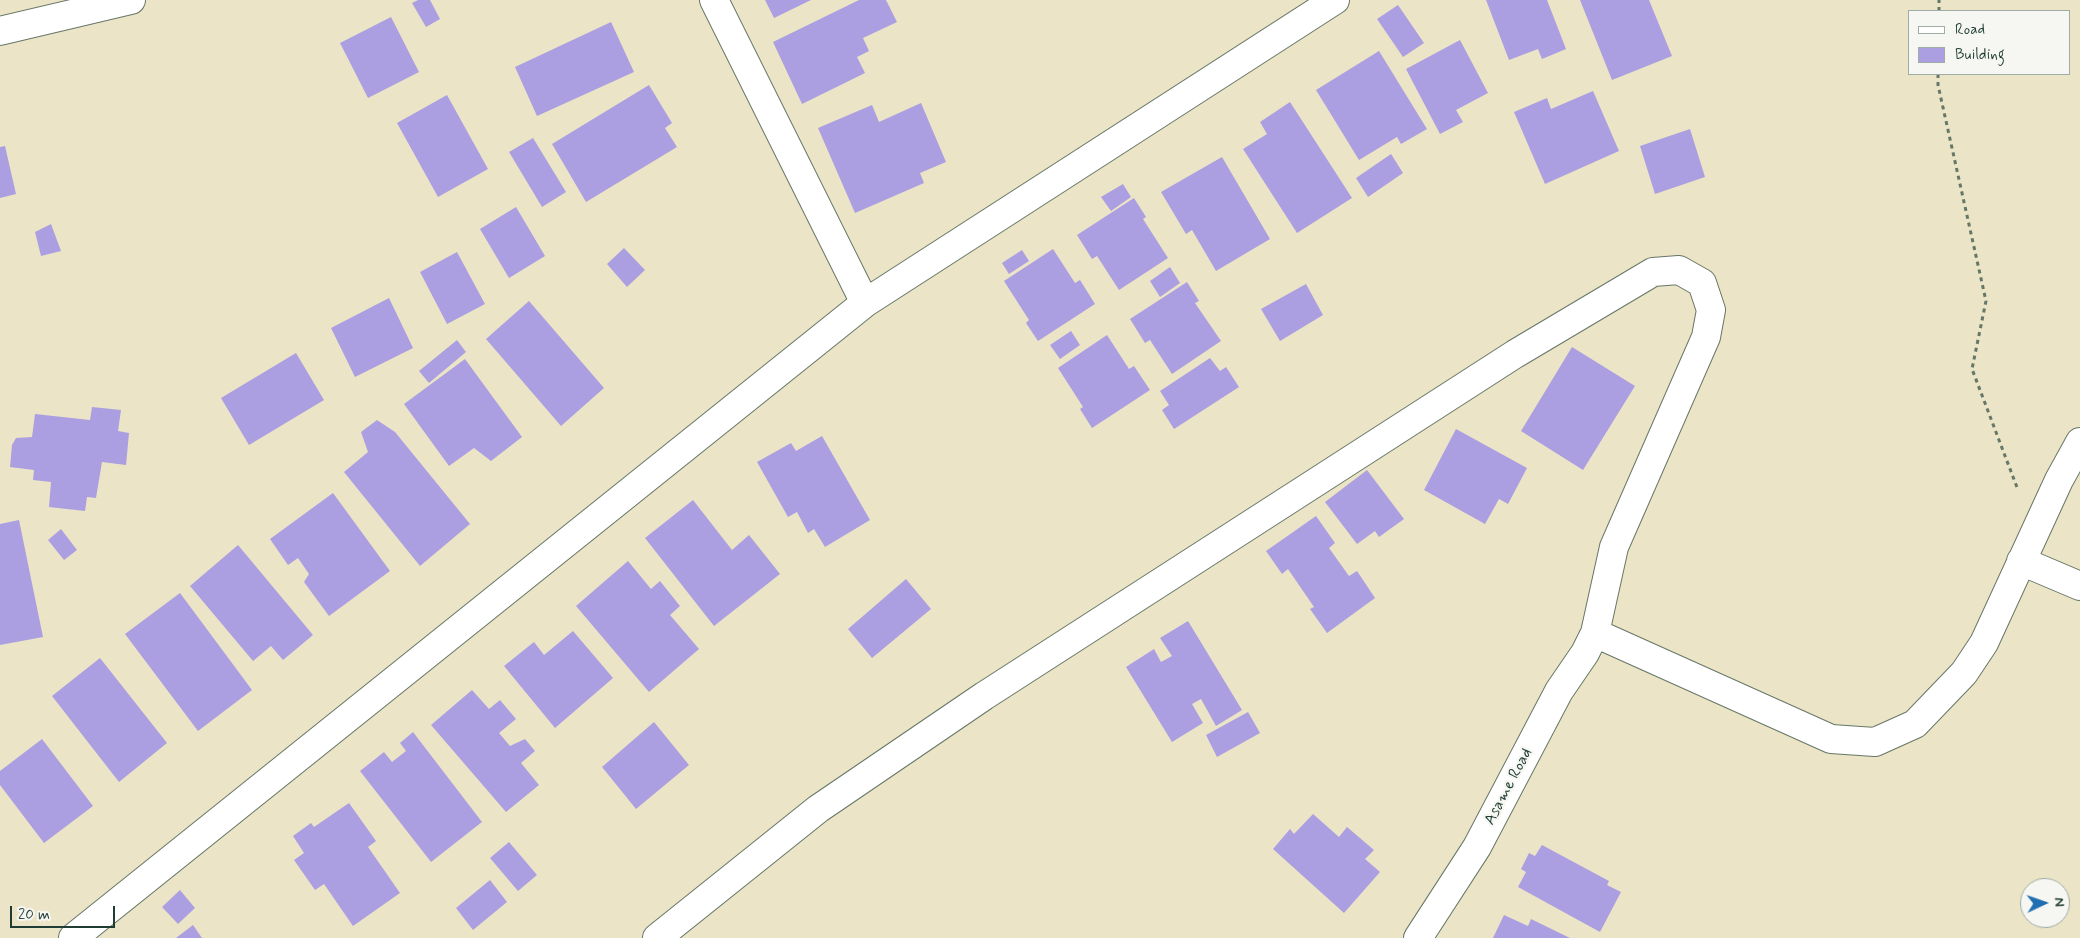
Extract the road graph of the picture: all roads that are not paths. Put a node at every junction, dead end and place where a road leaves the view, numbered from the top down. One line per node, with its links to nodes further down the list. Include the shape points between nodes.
1 (131, 0): 4 (street)
2 (714, 0): 5 (street)
3 (1335, 0): 5 (street)
4 (0, 31)
5 (865, 304): 10 (street)
6 (2080, 442): 7 (street)
7 (2021, 561): 8 (street); 9 (street, via 1984,643 1964,672 1916,724 1875,742 1830,739)
8 (2080, 586)
9 (1595, 633): 11 (street, Asame Road, via 1614,547 1706,338 1711,310 1702,283 1678,270 1653,272 1515,354 984,696 818,809); 12 (street, Asame Road, via 1559,691 1477,847)
10 (73, 938)
11 (657, 938)
12 (1418, 938)

